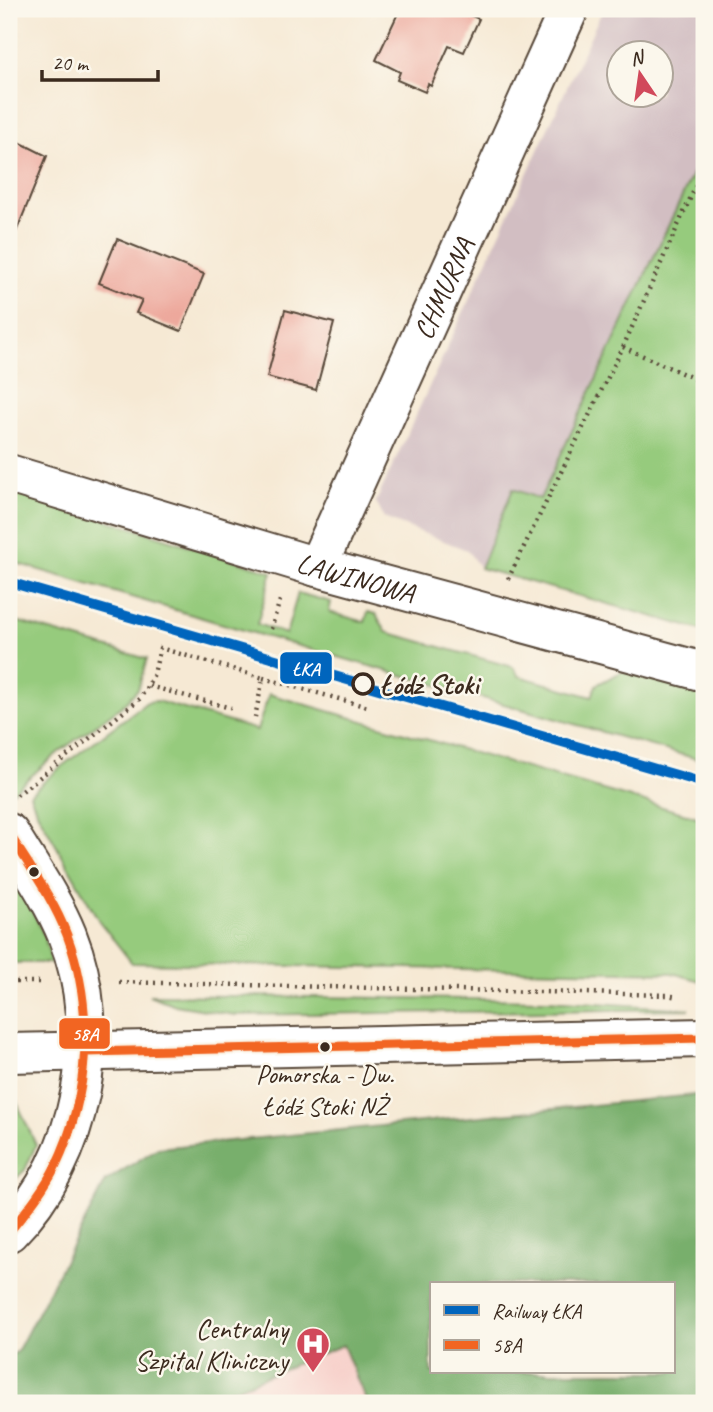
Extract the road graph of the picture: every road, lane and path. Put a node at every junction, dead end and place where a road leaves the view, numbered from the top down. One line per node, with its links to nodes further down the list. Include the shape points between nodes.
1 (569, 9): 6 (street, CHMURNA)
2 (704, 168): 3 (path)
3 (623, 347): 4 (path); 7 (path)
4 (704, 383)
5 (9, 474): 6 (street, LAWINOWA)
6 (317, 567): 7 (street, LAWINOWA)
7 (492, 615): 8 (street, LAWINOWA)
8 (704, 672)
9 (263, 678): 10 (path, via 160,648); 11 (path); 13 (path)
10 (149, 686): 12 (path); 14 (path, via 125,712)
11 (368, 707)
12 (231, 708)
13 (255, 718)
14 (9, 802)
15 (9, 833): 19 (street, via 67,934 81,981)
16 (126, 982): 17 (path, via 668,995)
17 (680, 999)
18 (704, 1038): 19 (street)
19 (86, 1052): 20 (street); 21 (street, via 62,1154 42,1192)
20 (9, 1053)
21 (9, 1233)

